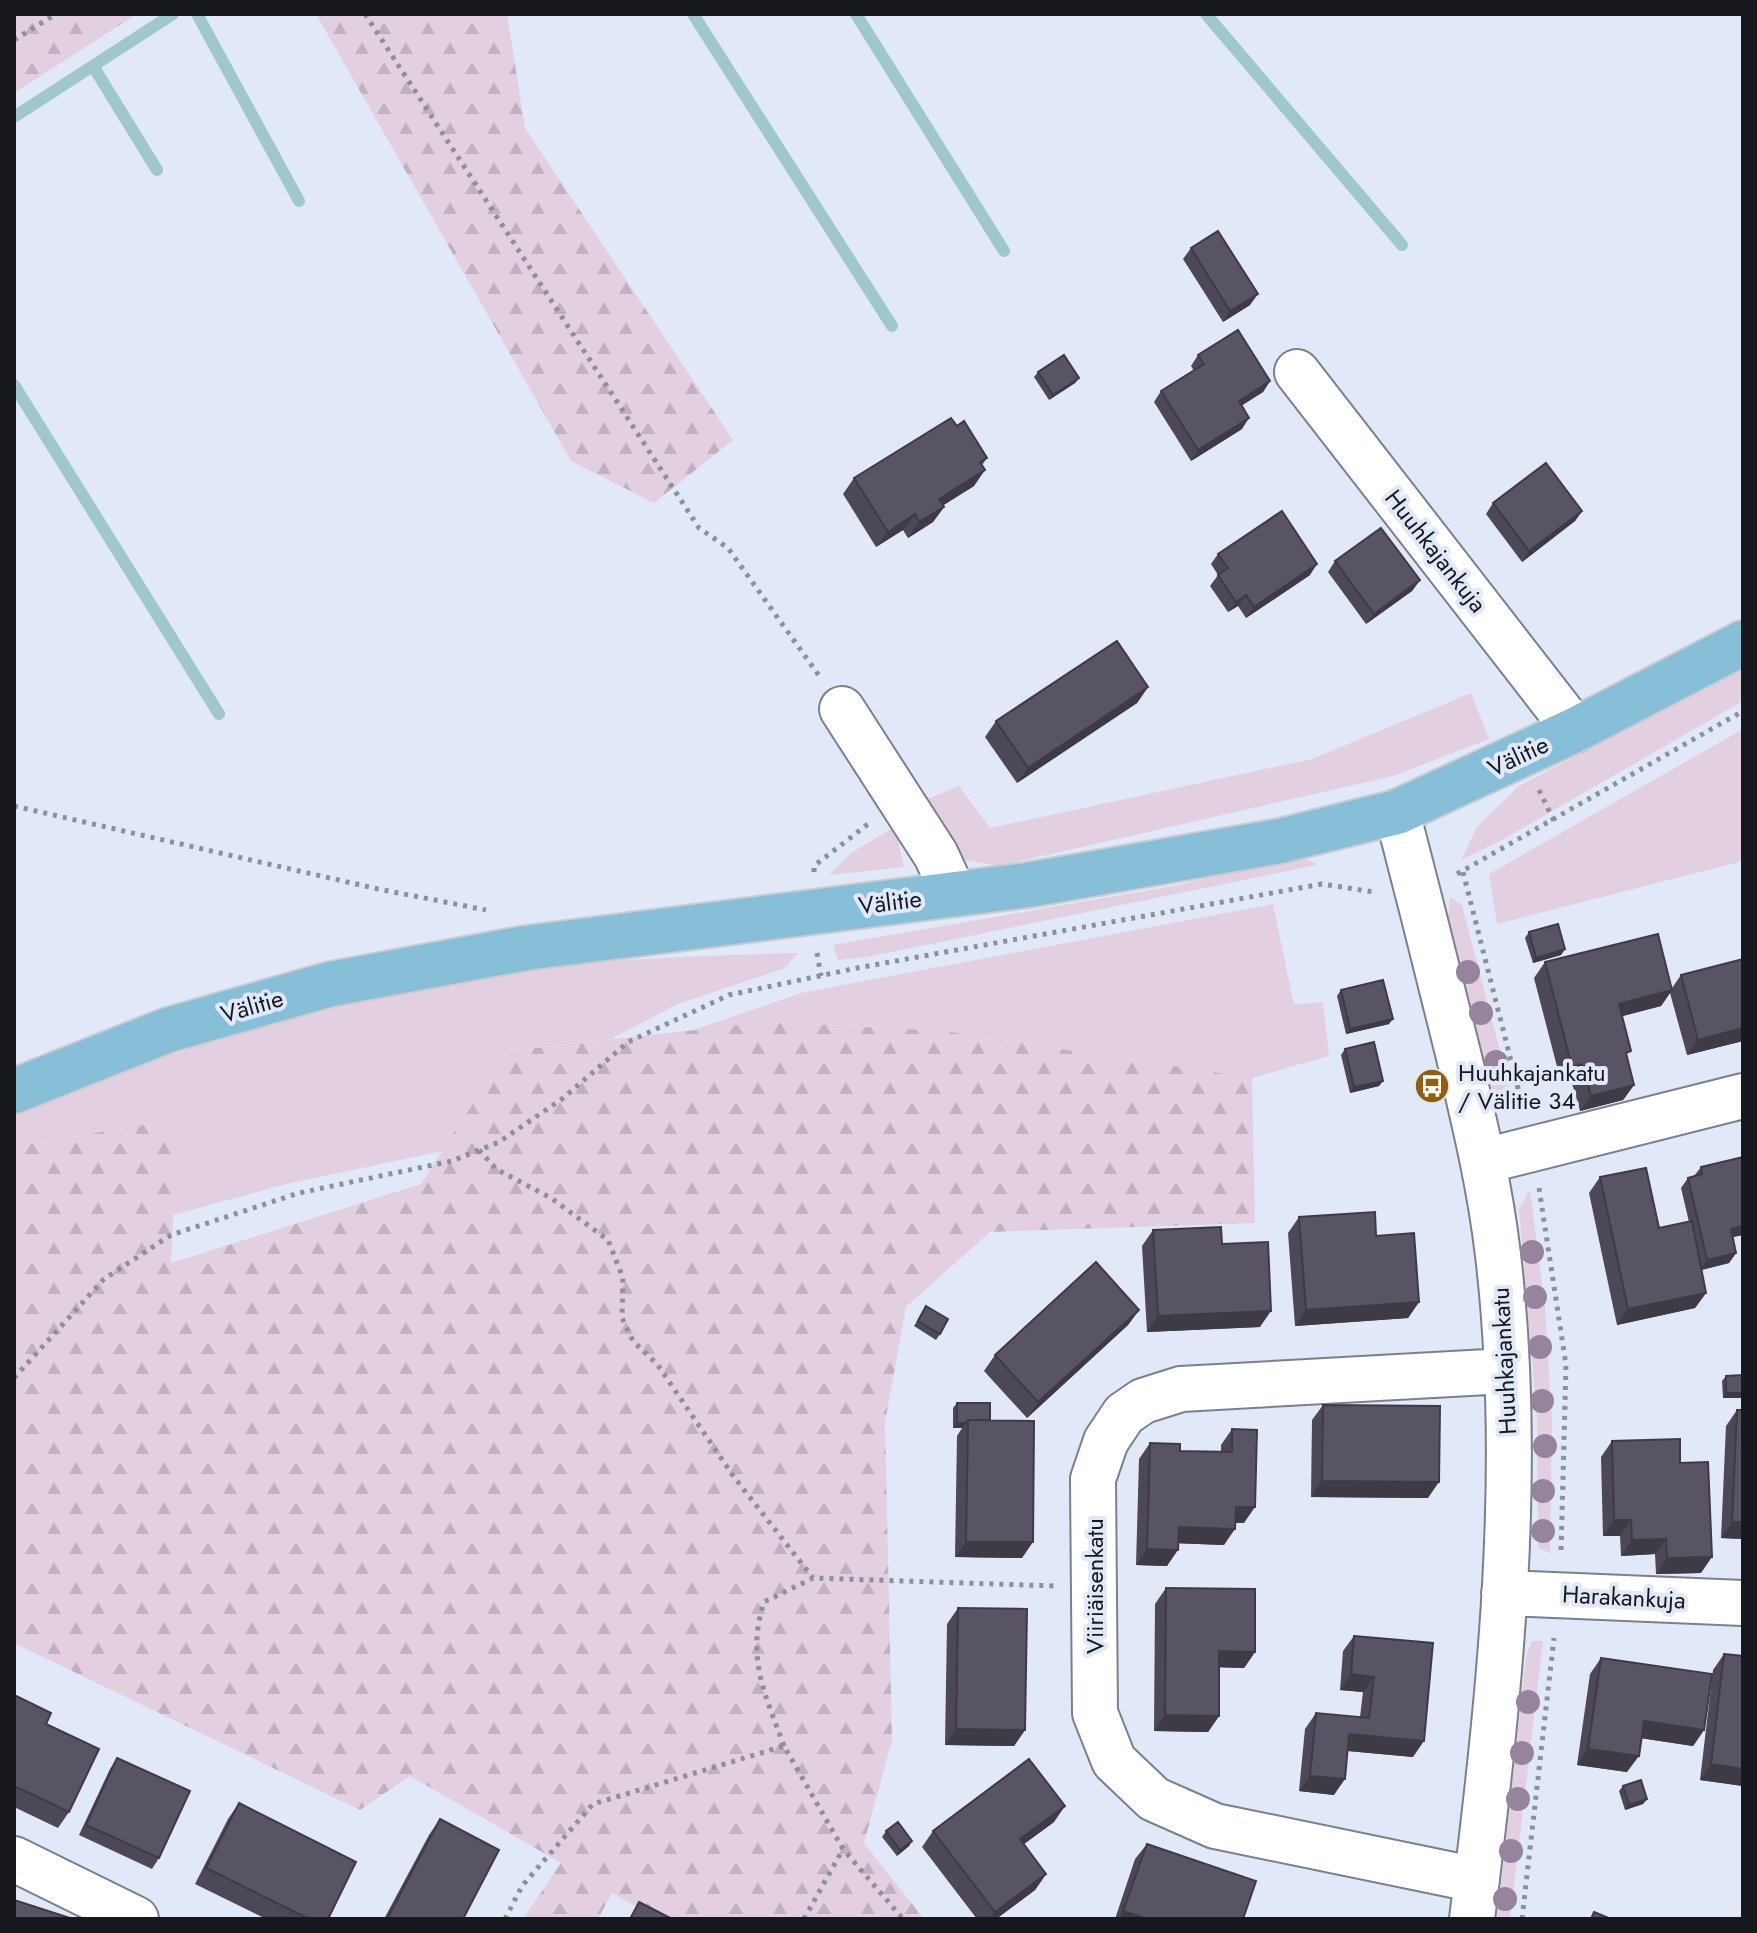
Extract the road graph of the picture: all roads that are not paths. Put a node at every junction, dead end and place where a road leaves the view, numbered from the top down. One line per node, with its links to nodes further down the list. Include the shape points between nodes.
1 (1297, 372): 4 (street, Huuhkajankuja)
2 (1743, 643): 4 (main road, Välitie)
3 (842, 709): 6 (street, via 936,855)
4 (1575, 730): 5 (main road, Välitie)
5 (1397, 812): 6 (main road, Välitie, via 1265,843); 9 (street, Huuhkajankatu)
6 (954, 894): 7 (main road, Välitie, via 526,948 331,984 168,1030)
7 (14, 1091)
8 (1743, 1096): 9 (street)
9 (1484, 1161): 10 (street, Huuhkajankatu, via 1499,1256)
10 (1506, 1371): 11 (street, Huuhkajankatu, via 1509,1490); 14 (street, Viiriäisenkatu, via 1181,1389 1143,1401 1124,1414 1106,1441 1093,1479 1095,1713 1114,1761 1154,1799 1215,1826)
11 (1504, 1593): 12 (street, Harakankuja); 14 (street, Huuhkajankatu)
12 (1743, 1603)
13 (14, 1859): 15 (street)
14 (1474, 1900)
15 (136, 1919)

